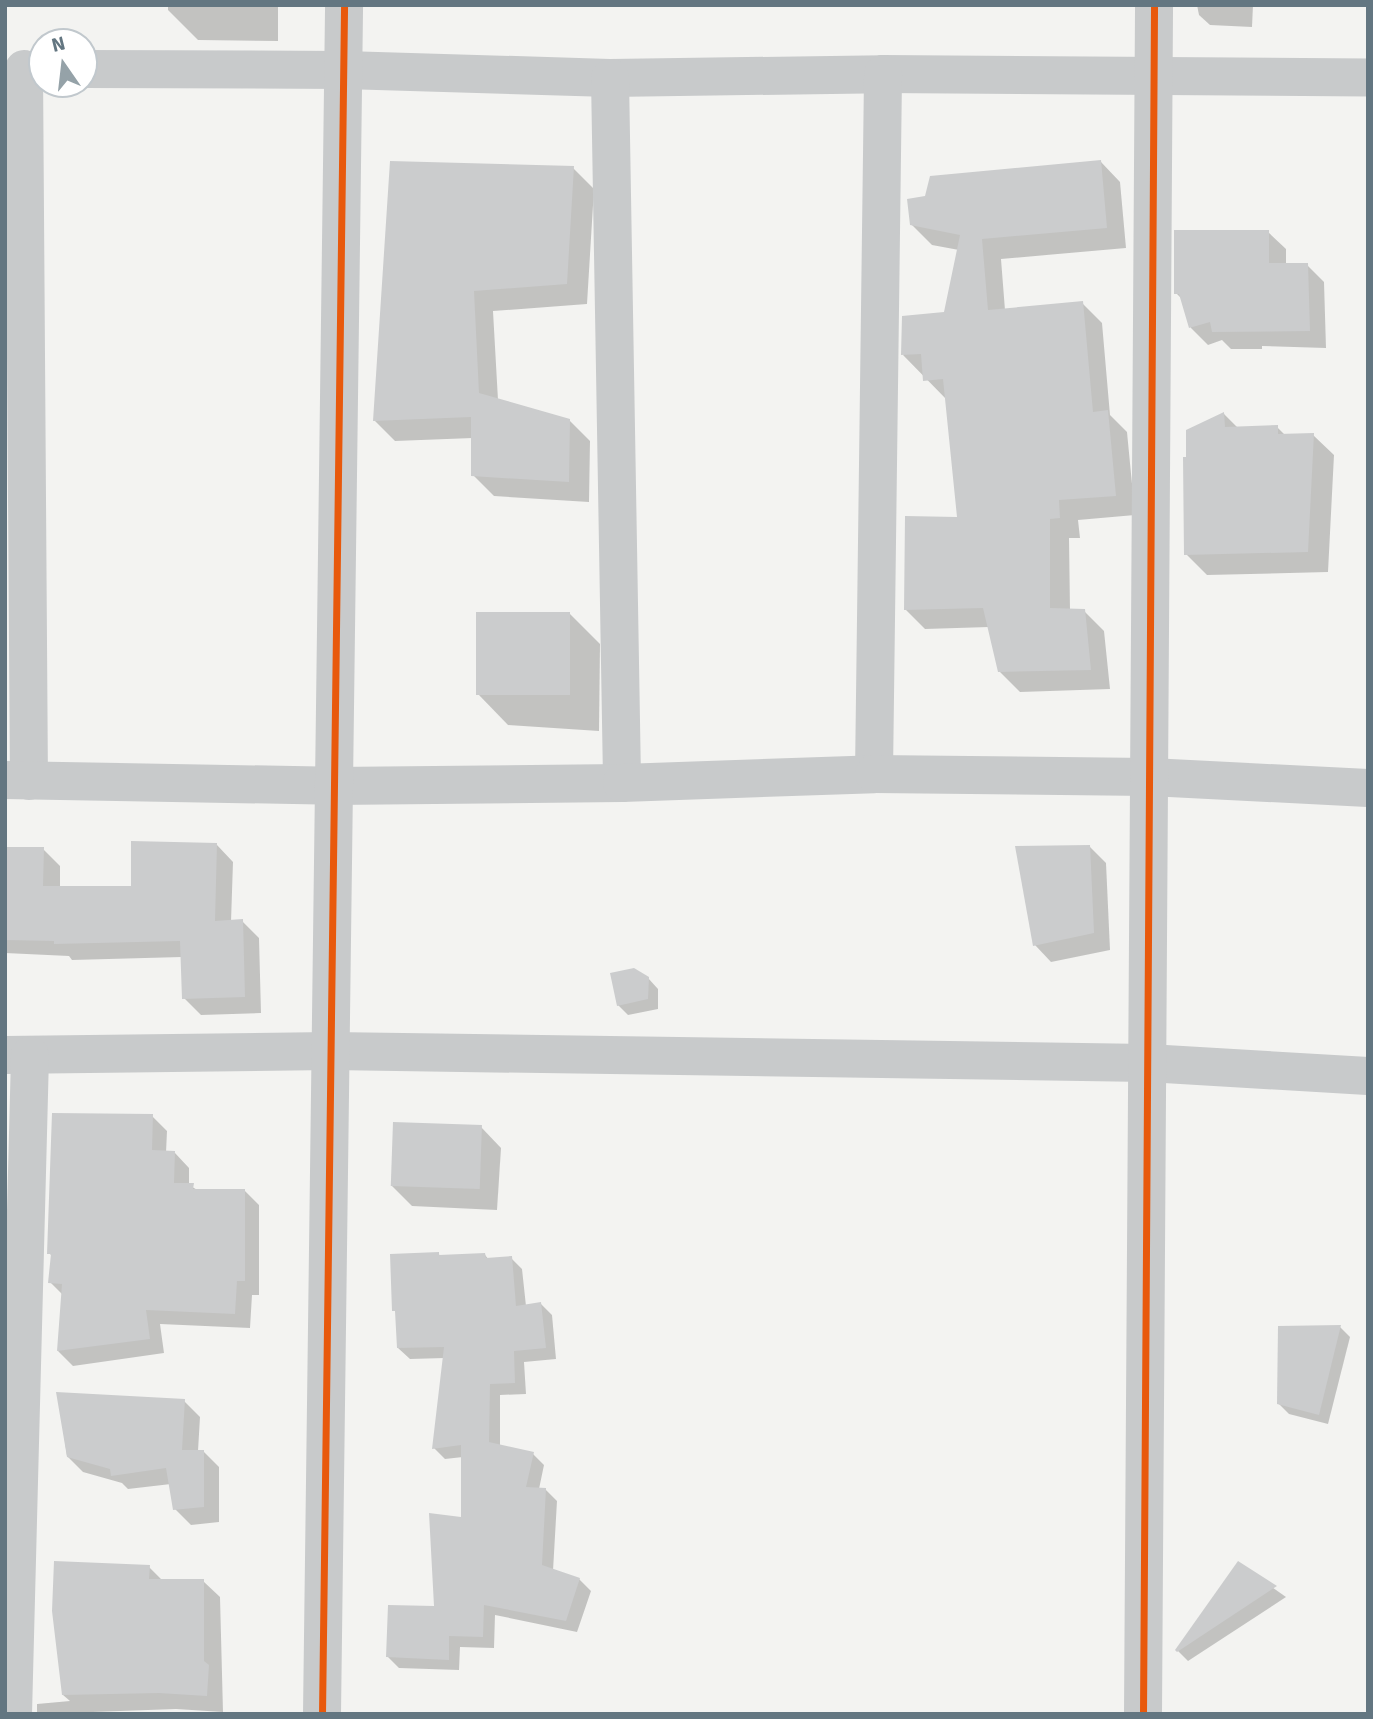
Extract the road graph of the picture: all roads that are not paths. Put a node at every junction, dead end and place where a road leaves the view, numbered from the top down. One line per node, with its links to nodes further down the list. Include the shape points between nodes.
1 (344, 5): 5 (street)
2 (1154, 5): 7 (street)
3 (24, 69): 12 (street)
4 (98, 69): 5 (street)
5 (344, 70): 9 (street); 14 (street)
6 (883, 75): 7 (street); 9 (street); 10 (street)
7 (1156, 76): 8 (street); 11 (street)
8 (1368, 77)
9 (610, 78): 13 (street)
10 (874, 774): 11 (street); 13 (street)
11 (1150, 777): 15 (street); 18 (street)
12 (17, 781): 14 (street)
13 (622, 783): 14 (street)
14 (333, 786): 16 (street)
15 (1368, 788)
16 (331, 1051): 17 (street); 18 (street); 21 (street)
17 (18, 1055): 20 (street)
18 (1148, 1063): 19 (street); 22 (street)
19 (1368, 1076)
20 (13, 1714)
21 (322, 1714)
22 (1143, 1714)

